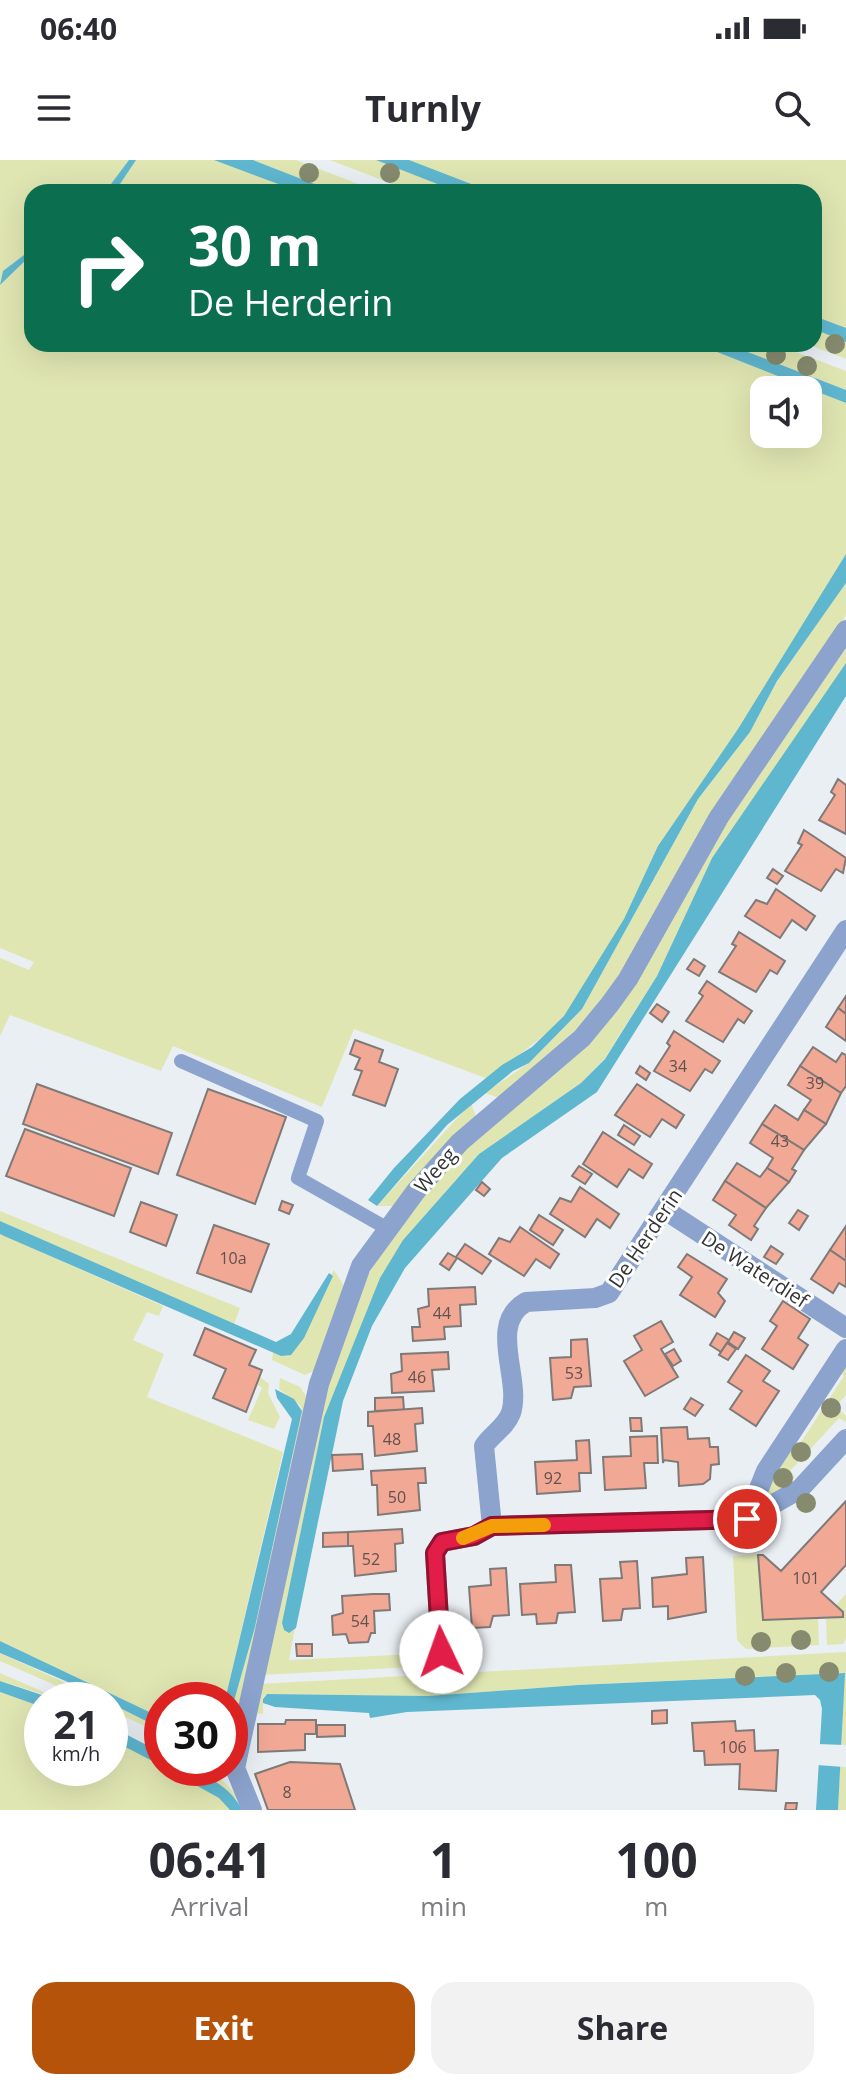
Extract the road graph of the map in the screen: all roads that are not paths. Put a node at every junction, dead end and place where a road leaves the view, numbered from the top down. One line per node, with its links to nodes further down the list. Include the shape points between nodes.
1 (846, 630): 5 (street, Weeg, via 719,817 610,1004 582,1038 460,1142)
2 (846, 930): 4 (street, De Herderin)
3 (181, 1061): 5 (lane, via 317,1121 298,1178)
4 (665, 1210): 6 (street, De Waterdief); 10 (street, De Herderin, via 609,1293 526,1302 516,1308 507,1325 512,1410 504,1427 484,1446)
5 (390, 1230): 12 (street, Weeg, via 361,1266 319,1384 235,1768)
6 (846, 1328)
7 (846, 1349): 9 (street, via 766,1471)
8 (846, 1439): 9 (street, via 800,1489)
9 (747, 1519): 10 (street)
10 (492, 1526): 11 (street, via 474,1536 442,1542 435,1553)
11 (441, 1652)
12 (252, 1810)

